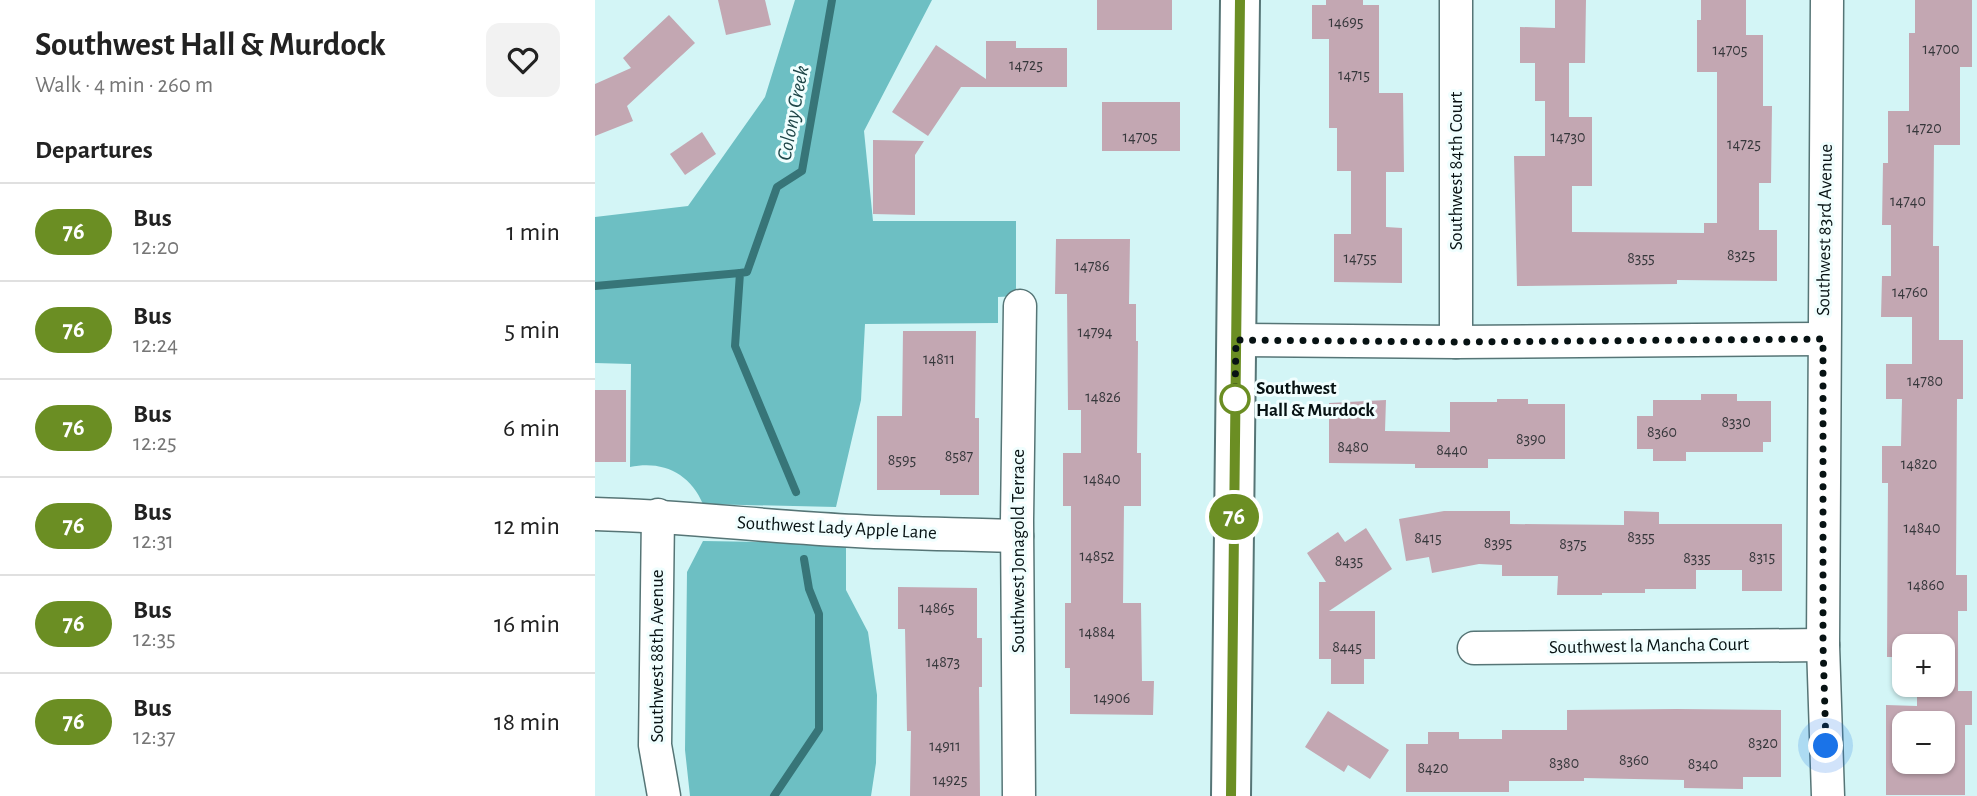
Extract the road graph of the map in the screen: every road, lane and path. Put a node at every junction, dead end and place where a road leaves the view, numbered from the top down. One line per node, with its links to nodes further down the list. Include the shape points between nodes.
1 (1240, 0): 6 (main road)
2 (1456, 0): 7 (street, Southwest 84th Court)
3 (1827, 0): 5 (street, Southwest 83rd Avenue)
4 (1020, 306): 10 (street, Southwest Jonagold Terrace)
5 (1823, 339): 7 (street); 11 (street, Southwest 83rd Avenue)
6 (1236, 340): 7 (street); 15 (main road)
7 (1456, 342)
8 (595, 514): 9 (street, Southwest Lady Apple Lane)
9 (658, 515): 10 (street, Southwest Lady Apple Lane, via 858,532); 13 (street, Southwest 88th Avenue, via 655,745)
10 (1017, 536): 14 (street, Southwest Jonagold Terrace)
11 (1823, 645): 12 (street, Southwest la Mancha Court); 16 (street, Southwest 83rd Avenue)
12 (1474, 648)
13 (664, 796)
14 (1019, 796)
15 (1231, 796)
16 (1828, 796)

